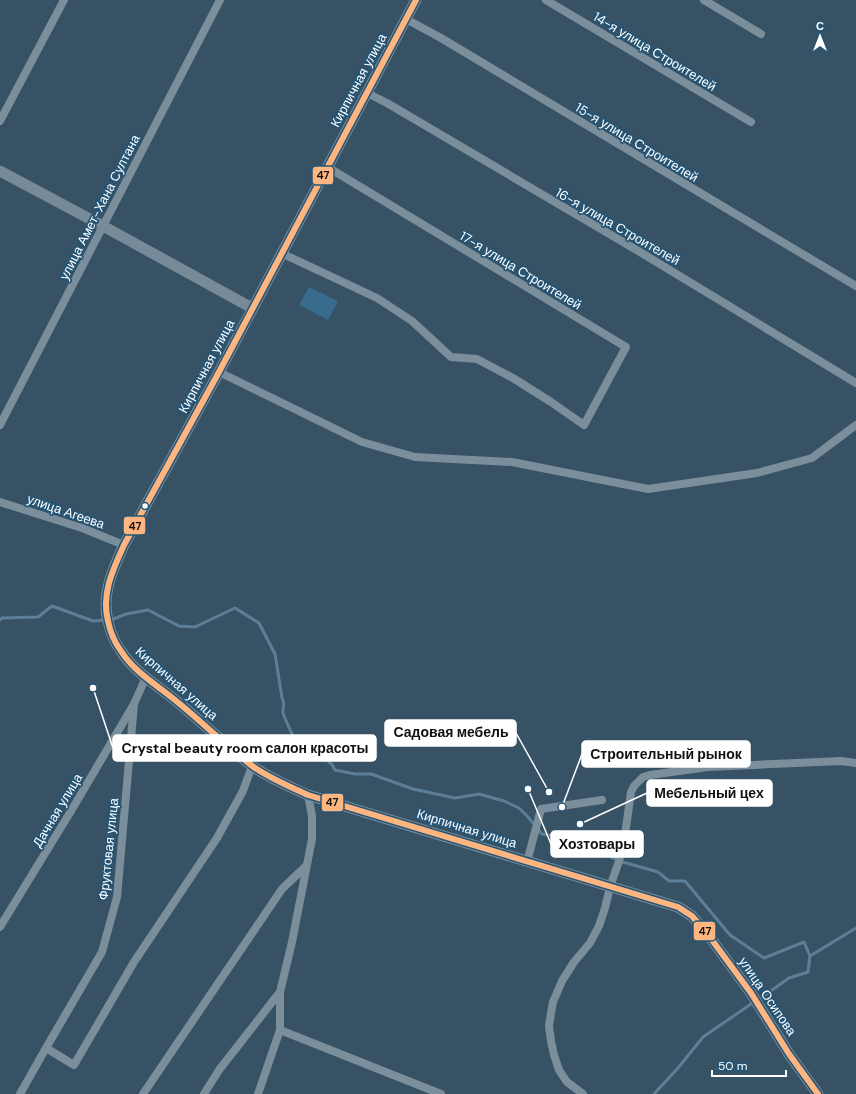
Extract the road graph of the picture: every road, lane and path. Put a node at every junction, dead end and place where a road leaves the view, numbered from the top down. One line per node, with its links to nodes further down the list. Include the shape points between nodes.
1 (64, 0): 9 (street)
2 (220, 0): 13 (street, улица Амет-Хана Султана)
3 (416, 0): 6 (main road, Кирпичная улица)
4 (546, 0): 10 (street, 14-я улица Строителей)
5 (704, 0): 7 (street)
6 (406, 19): 8 (main road, Кирпичная улица); 15 (street, 15-я улица Строителей)
7 (761, 34)
8 (367, 93): 11 (main road, Кирпичная улица); 18 (street, 16-я улица Строителей)
9 (0, 121)
10 (751, 122)
11 (328, 168): 14 (main road, Кирпичная улица); 14 (street, 17-я улица Строителей, via 626,347 584,425 514,378 477,360 451,357 412,321 377,298)
12 (0, 171): 13 (main road)
13 (103, 226): 16 (main road); 19 (street, улица Амет-Хана Султана)
14 (281, 253): 16 (main road, Кирпичная улица)
15 (856, 286)
16 (252, 308): 17 (main road, Кирпичная улица)
17 (219, 372): 20 (street, via 362,442 415,457 512,462 648,489 757,472 812,458); 22 (main road, Кирпичная улица)
18 (856, 383)
19 (0, 425)
20 (856, 425)
21 (0, 502): 22 (street, улица Агеева, via 82,528)
22 (124, 545): 23 (main road, Кирпичная улица, via 112,571 107,591 108,620 121,652)
23 (146, 677): 24 (street); 26 (main road, Кирпичная улица)
24 (134, 704): 32 (street, Дачная улица, via 71,811); 37 (street, Фруктовая улица, via 117,897 102,952)
25 (856, 763): 31 (street, via 841,761 708,767 643,777 631,792 625,835)
26 (252, 766): 27 (main road, Кирпичная улица); 37 (street, via 243,791 217,838 134,962 74,1065)
27 (308, 795): 29 (main road, Кирпичная улица); 30 (street, via 312,816 312,839)
28 (602, 800): 29 (street, via 541,809)
29 (527, 862): 31 (main road, Кирпичная улица)
30 (305, 867): 35 (street); 39 (street, via 282,889)
31 (610, 887): 33 (main road, Кирпичная улица, via 678,907); 43 (street, via 599,926 590,943 562,981 553,1002 549,1026 559,1070 567,1082)
32 (4, 911): 34 (street, Дачная улица)
33 (692, 916): 44 (main road, улица Осипова, via 710,936 751,993)
34 (0, 927)
35 (280, 992): 36 (street); 40 (street, via 219,1070)
36 (280, 1030): 41 (street); 42 (street)
37 (46, 1048): 38 (street, Фруктовая улица)
38 (20, 1094)
39 (143, 1094)
40 (204, 1094)
41 (258, 1094)
42 (441, 1094)
43 (583, 1094)
44 (818, 1094)

